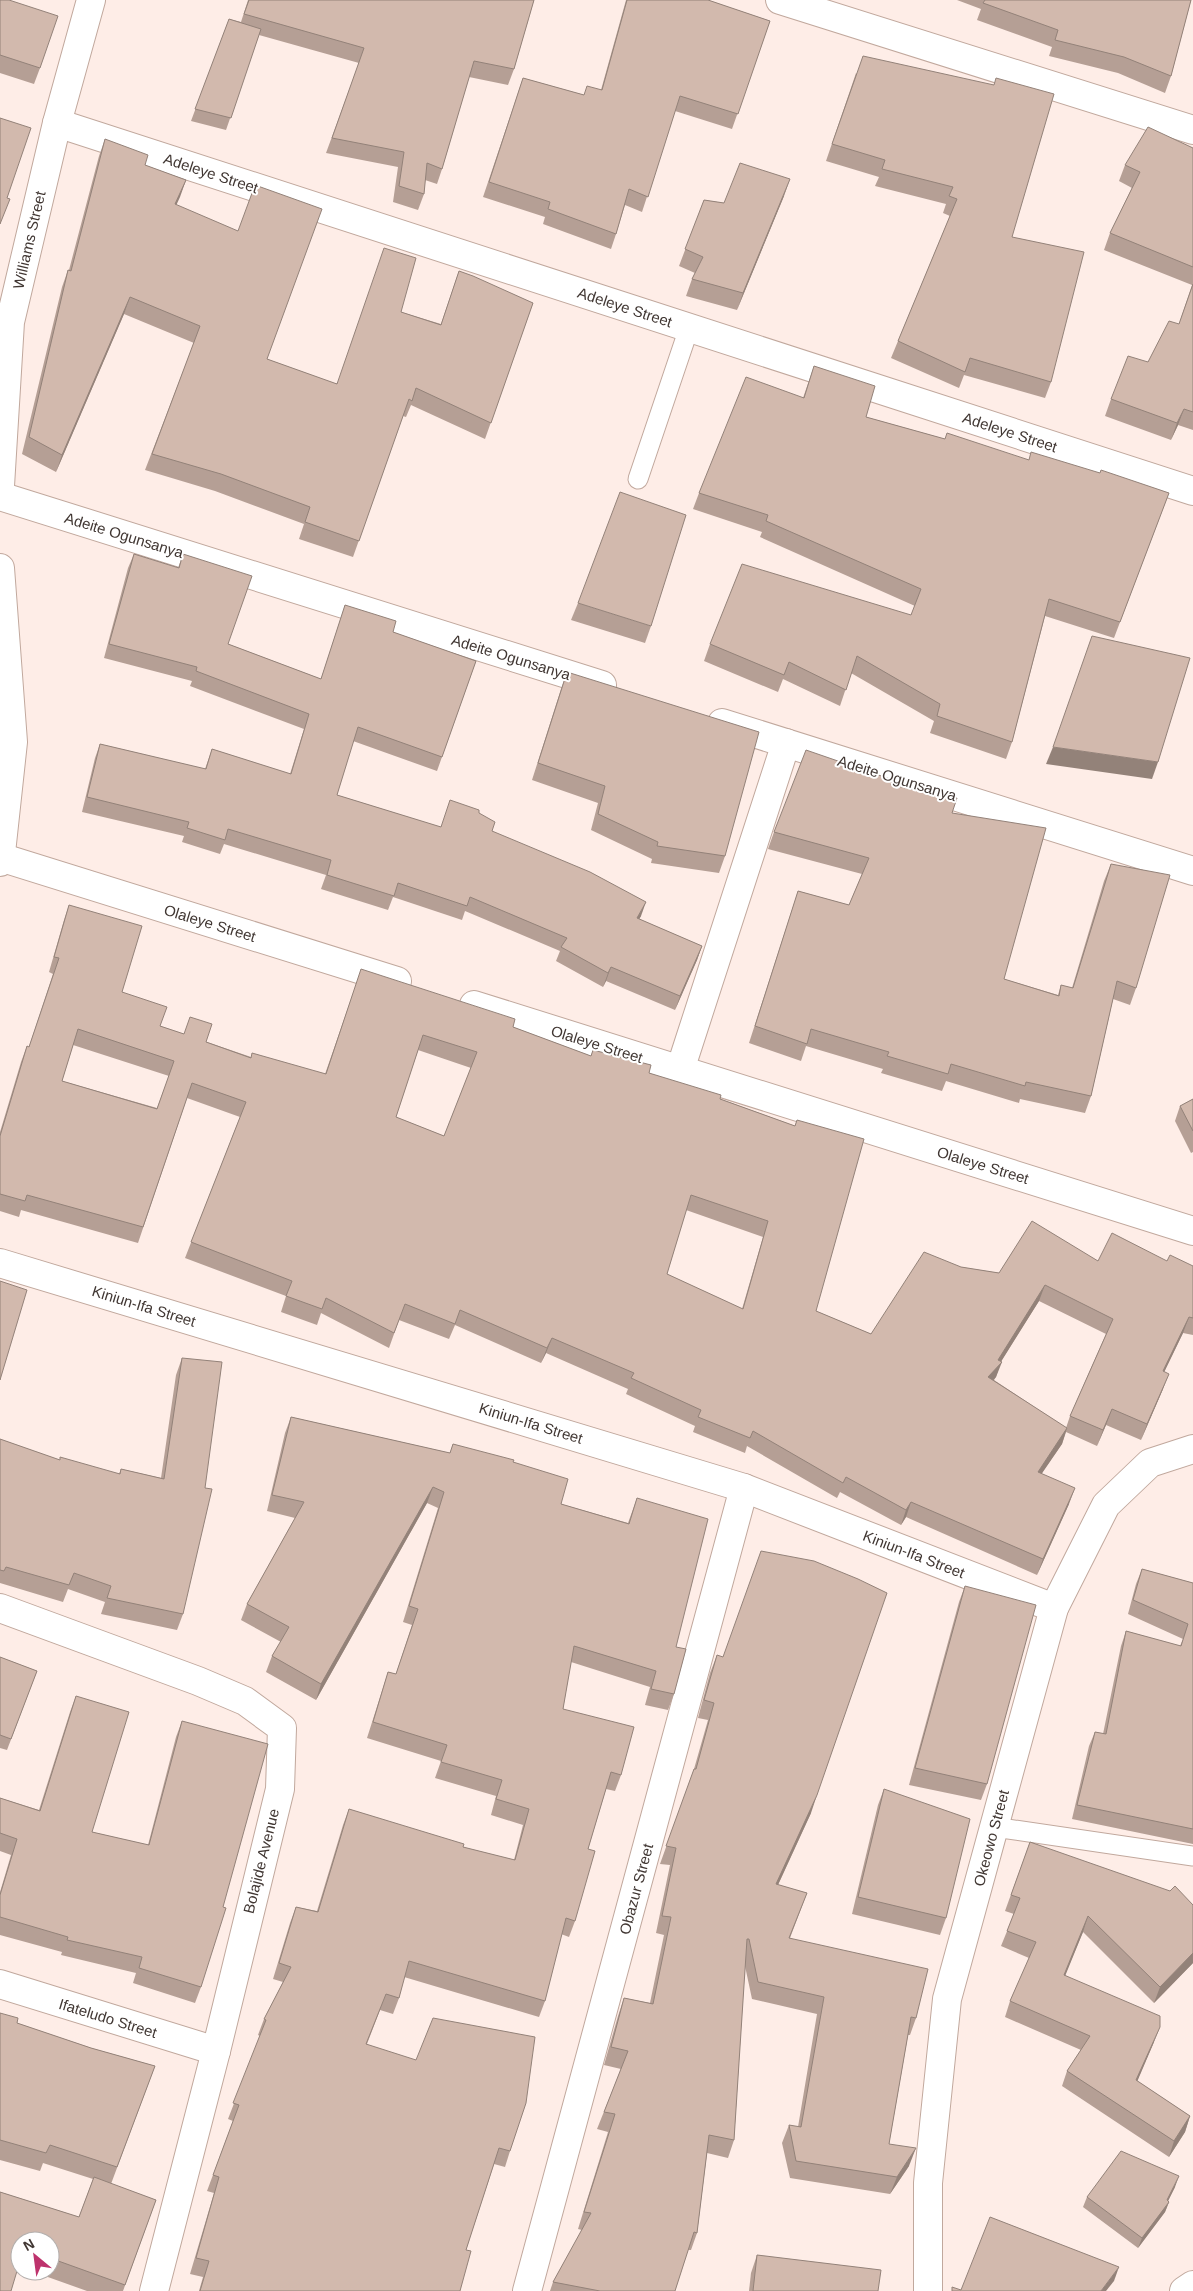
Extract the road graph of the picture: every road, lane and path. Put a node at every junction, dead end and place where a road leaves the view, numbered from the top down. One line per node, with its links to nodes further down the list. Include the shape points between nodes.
1 (91, 0): 3 (street, Williams Street)
2 (780, 0): 4 (street)
3 (57, 124): 5 (street, Adeleye Street); 7 (street, Williams Street, via 10,322)
4 (1193, 130)
5 (689, 328): 6 (lane); 8 (street, Adeleye Street)
6 (638, 479)
7 (0, 486)
8 (1193, 491)
9 (0, 496): 11 (street, Adeite Ogunsanya)
10 (0, 568): 14 (street, via 14,742)
11 (625, 693)
12 (701, 716): 13 (street, Adeite Ogunsanya)
13 (786, 743): 15 (street, Adeite Ogunsanya); 18 (street)
14 (0, 858): 16 (street, Olaleye Street)
15 (1193, 871)
16 (416, 987)
17 (454, 999): 18 (street, Olaleye Street)
18 (680, 1070): 19 (street, Olaleye Street)
19 (1193, 1231)
20 (0, 1263): 22 (street, Kiniun-Ifa Street)
21 (1193, 1449): 24 (street, Okeowo Street, via 1150,1463 1106,1505)
22 (744, 1488): 24 (street, Kiniun-Ifa Street); 31 (street, Obazur Street)
23 (0, 1608): 28 (street, Bolajide Avenue, via 245,1701 282,1728 280,1788)
24 (1054, 1608): 25 (street, Okeowo Street)
25 (994, 1827): 26 (lane); 32 (street, Okeowo Street, via 947,1999 928,2183)
26 (1193, 1856)
27 (0, 1984): 28 (street, Ifateludo Street)
28 (216, 2052): 30 (street, Bolajide Avenue)
29 (1193, 2285): 33 (street)
30 (154, 2291)
31 (527, 2291)
32 (928, 2291)
33 (1184, 2291)

